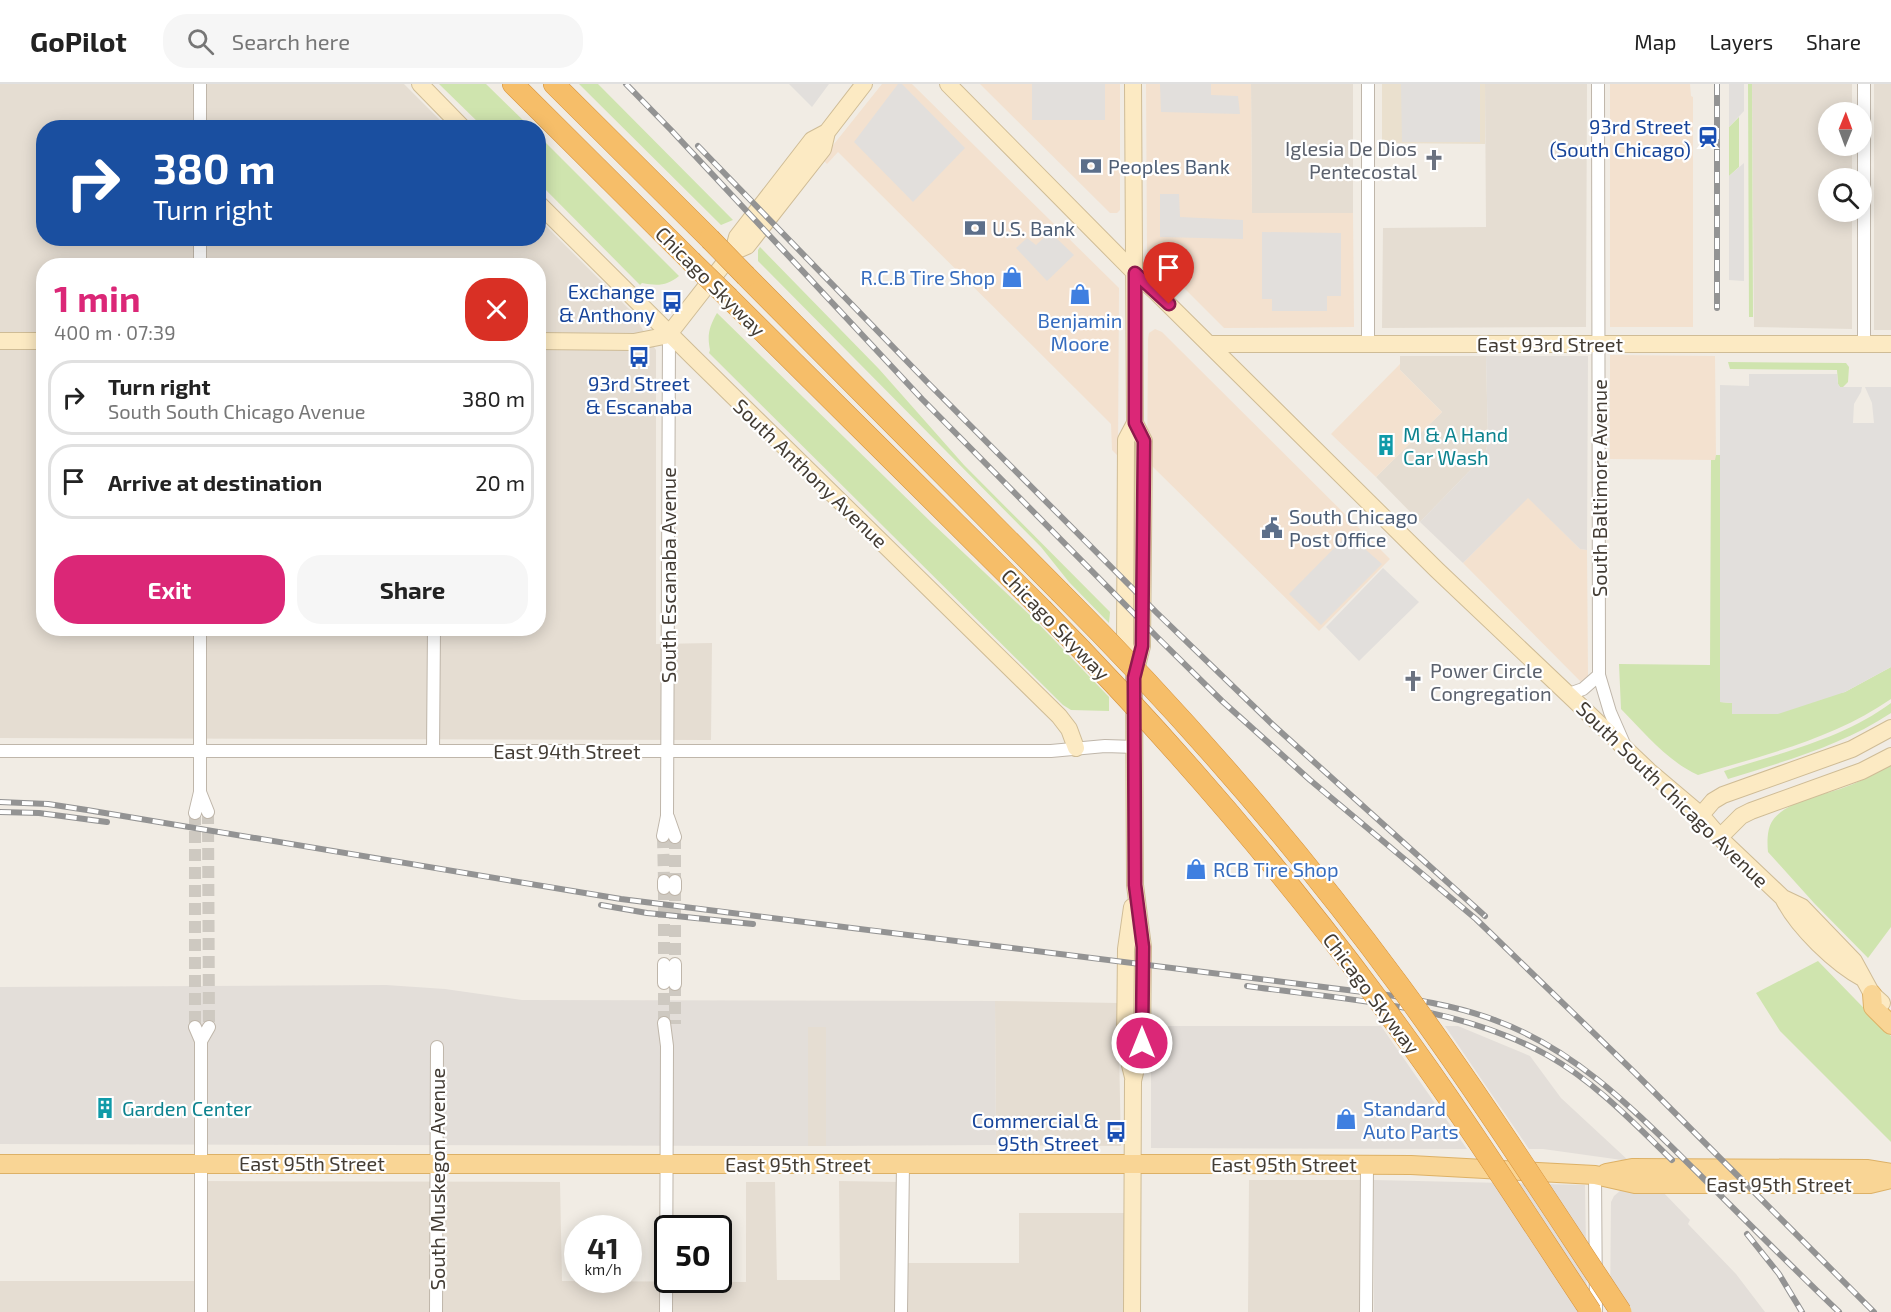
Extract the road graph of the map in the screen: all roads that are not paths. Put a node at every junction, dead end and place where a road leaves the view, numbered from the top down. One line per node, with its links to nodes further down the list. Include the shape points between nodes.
1 (200, 84): 11 (street)
2 (420, 84): 12 (main road)
3 (513, 84): 69 (highway, Chicago Skyway, bridge, via 1087,654 1204,783 1340,949 1422,1060)
4 (554, 84): 71 (highway, Chicago Skyway, bridge, via 1105,637 1278,830 1436,1037)
5 (864, 84): 15 (main road, via 827,132 812,140)
6 (948, 84): 14 (main road, South South Chicago Avenue)
7 (1133, 84): 14 (main road)
8 (1368, 84): 20 (street)
9 (1598, 84): 21 (street, South Baltimore Avenue)
10 (1864, 84): 22 (street)
11 (200, 120)
12 (455, 120)
13 (546, 211): 15 (main road, South Anthony Avenue)
14 (1135, 273): 19 (main road, South South Chicago Avenue); 29 (main road, via 1135,423 1144,441 1142,646 1134,678)
15 (669, 334): 18 (main road, via 645,341); 30 (main road, South Anthony Avenue, via 1059,716); 35 (street, South Escanaba Avenue)
16 (0, 341): 17 (main road)
17 (36, 341)
18 (546, 341)
19 (1209, 344): 20 (main road, East 93rd Street); 27 (main road, South South Chicago Avenue, via 1437,570)
20 (1368, 344): 21 (main road, East 93rd Street)
21 (1599, 344): 22 (main road, East 93rd Street); 26 (street, South Baltimore Avenue)
22 (1864, 344): 23 (main road, East 93rd Street)
23 (1891, 344)
24 (200, 636): 33 (street)
25 (434, 636): 34 (street)
26 (1599, 675): 27 (street, via 1583,689); 31 (street, South Baltimore Avenue)
27 (1569, 694): 31 (main road, South South Chicago Avenue)
28 (1891, 728): 40 (main road, via 1852,749 1724,795)
29 (1135, 747): 30 (street, East 94th Street); 55 (main road, via 1135,885 1126,949 1125,996 1125,1045 1133,1081)
30 (1076, 748): 35 (street, East 94th Street)
31 (1627, 750): 40 (main road, South South Chicago Avenue)
32 (0, 751): 33 (street, East 94th Street)
33 (200, 751): 34 (street, East 94th Street); 37 (street)
34 (433, 751): 35 (street, East 94th Street)
35 (668, 751): 41 (street, South Escanaba Avenue)
36 (1891, 756): 42 (main road, via 1862,771 1750,811)
37 (200, 792): 38 (street); 39 (street)
38 (208, 812)
39 (195, 813)
40 (1701, 815): 42 (main road, South South Chicago Avenue)
41 (669, 837)
42 (1720, 837): 45 (main road, South South Chicago Avenue, via 1783,898 1790,914 1845,969)
43 (669, 964): 44 (street)
44 (669, 983)
45 (1868, 986): 46 (main road, South South Chicago Avenue); 48 (main road, via 1873,1007)
46 (1891, 1012)
47 (669, 1023): 57 (street)
48 (1891, 1026)
49 (209, 1027): 51 (street)
50 (195, 1028): 51 (street)
51 (201, 1041): 53 (street)
52 (437, 1047): 54 (street, South Muskegon Avenue)
53 (202, 1163): 54 (main road, East 95th Street); 56 (main road, East 95th Street); 63 (street)
54 (437, 1163): 57 (main road, East 95th Street); 64 (street, South Muskegon Avenue)
55 (1133, 1163): 58 (main road, East 95th Street); 59 (main road, East 95th Street); 67 (main road)
56 (0, 1164)
57 (667, 1164): 58 (main road, East 95th Street); 65 (street)
58 (903, 1164): 66 (street)
59 (1367, 1165): 61 (main road, East 95th Street); 68 (street)
60 (1891, 1173): 61 (main road, East 95th Street, via 1868,1168 1632,1168)
61 (1595, 1175): 62 (main road, East 95th Street, via 1635,1184 1870,1184); 70 (street)
62 (1891, 1179)
63 (201, 1312)
64 (436, 1312)
65 (666, 1312)
66 (901, 1312)
67 (1132, 1312)
68 (1366, 1312)
69 (1591, 1312)
70 (1596, 1312)
71 (1620, 1312)

